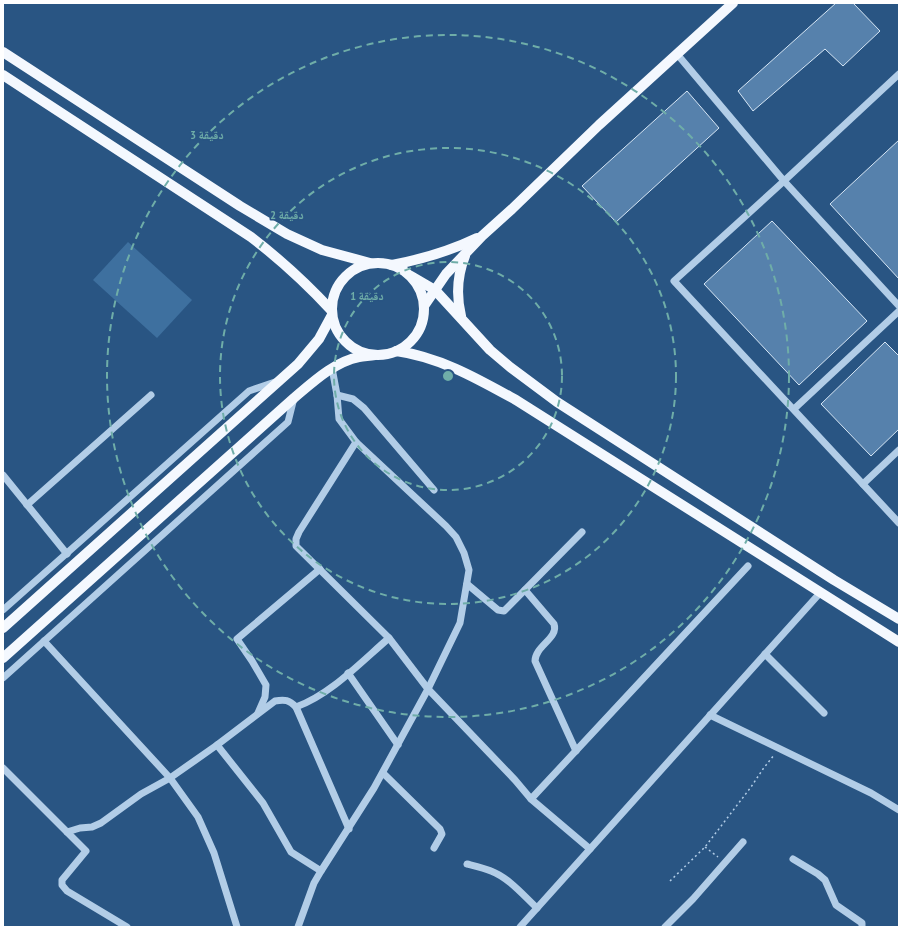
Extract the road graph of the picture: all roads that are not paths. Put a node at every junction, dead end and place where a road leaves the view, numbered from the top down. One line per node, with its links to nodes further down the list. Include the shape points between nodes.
1 (733, 3): 3 (main road)
2 (3, 52): 9 (main road, via 287,234 322,250)
3 (677, 54): 6 (street); 7 (main road)
4 (899, 74): 6 (street)
5 (3, 75): 16 (main road, via 251,237 303,281)
6 (784, 181): 14 (street); 25 (street, via 674,281)
7 (482, 236): 8 (main road); 10 (main road, via 441,254)
8 (466, 252): 12 (main road); 17 (main road, via 461,265 458,292)
9 (370, 263): 10 (main road); 16 (main road, via 350,272 342,280 332,300)
10 (392, 264): 11 (main road)
11 (411, 276): 12 (main road); 13 (main road, via 420,290)
12 (435, 290): 13 (main road); 17 (main road)
13 (424, 306): 18 (main road, via 422,323 414,338)
14 (899, 306)
15 (899, 311): 25 (street)
16 (332, 313): 19 (main road, via 338,332 345,341 353,348); 21 (main road, via 319,339 298,364)
17 (462, 318): 41 (main road, via 490,350 557,402)
18 (396, 351): 19 (main road, via 386,355); 39 (main road, via 445,364 516,400)
19 (374, 355): 20 (main road, via 358,357)
20 (332, 368): 23 (street); 24 (main road)
21 (279, 381): 34 (street, via 249,391); 42 (main road)
22 (151, 395): 31 (street)
23 (337, 395): 26 (street, via 339,418); 30 (street, via 353,400 364,408)
24 (294, 398): 44 (street, via 288,422); 47 (main road)
25 (794, 409): 29 (street)
26 (356, 442): 36 (street, via 296,539 296,546); 37 (street, via 456,537 469,570)
27 (899, 450): 29 (street)
28 (3, 475): 31 (street)
29 (863, 484): 32 (street)
30 (434, 490)
31 (28, 505): 34 (street)
32 (899, 523)
33 (582, 532): 38 (street)
34 (67, 554): 40 (street)
35 (748, 566): 57 (street)
36 (320, 569): 43 (street); 53 (street, via 237,639 266,686 265,697)
37 (467, 584): 38 (street, via 501,611 508,608); 50 (street, via 460,623)
38 (525, 590): 57 (street, via 555,627 553,634 537,652 535,662)
39 (820, 593): 45 (main road); 46 (street)
40 (3, 610)
41 (899, 619)
42 (3, 628)
43 (389, 638): 48 (street); 50 (street)
44 (44, 641): 49 (street); 60 (street)
45 (899, 642)
46 (765, 654): 52 (street); 54 (street)
47 (3, 658)
48 (348, 673): 51 (street, via 316,697); 56 (street)
49 (3, 678)
50 (428, 689): 56 (street); 61 (street)
51 (296, 707): 53 (street, via 283,699 275,701); 63 (street)
52 (824, 713)
53 (258, 714): 55 (street)
54 (710, 715): 62 (street, via 871,793); 67 (street)
55 (217, 745): 60 (street); 70 (street, via 263,803 290,852)
56 (398, 745): 59 (street)
57 (576, 751): 61 (street)
58 (3, 768): 64 (street)
59 (383, 773): 63 (street); 66 (street, via 440,829 441,838)
60 (170, 778): 64 (street, via 101,823); 73 (street, via 198,817 214,853)
61 (531, 799): 67 (street)
62 (899, 810)
63 (349, 829): 70 (street)
64 (67, 832): 72 (street, via 86,851 62,880 62,885 67,891)
65 (743, 842): 76 (street)
66 (434, 848)
67 (590, 849): 71 (street)
68 (793, 859): 77 (street, via 825,880 836,905 862,923)
69 (467, 864): 71 (street, via 492,871 506,879)
70 (320, 871): 74 (street)
71 (538, 908): 75 (street)
72 (127, 927)
73 (237, 927)
74 (298, 927)
75 (520, 927)
76 (665, 927)
77 (862, 927)

